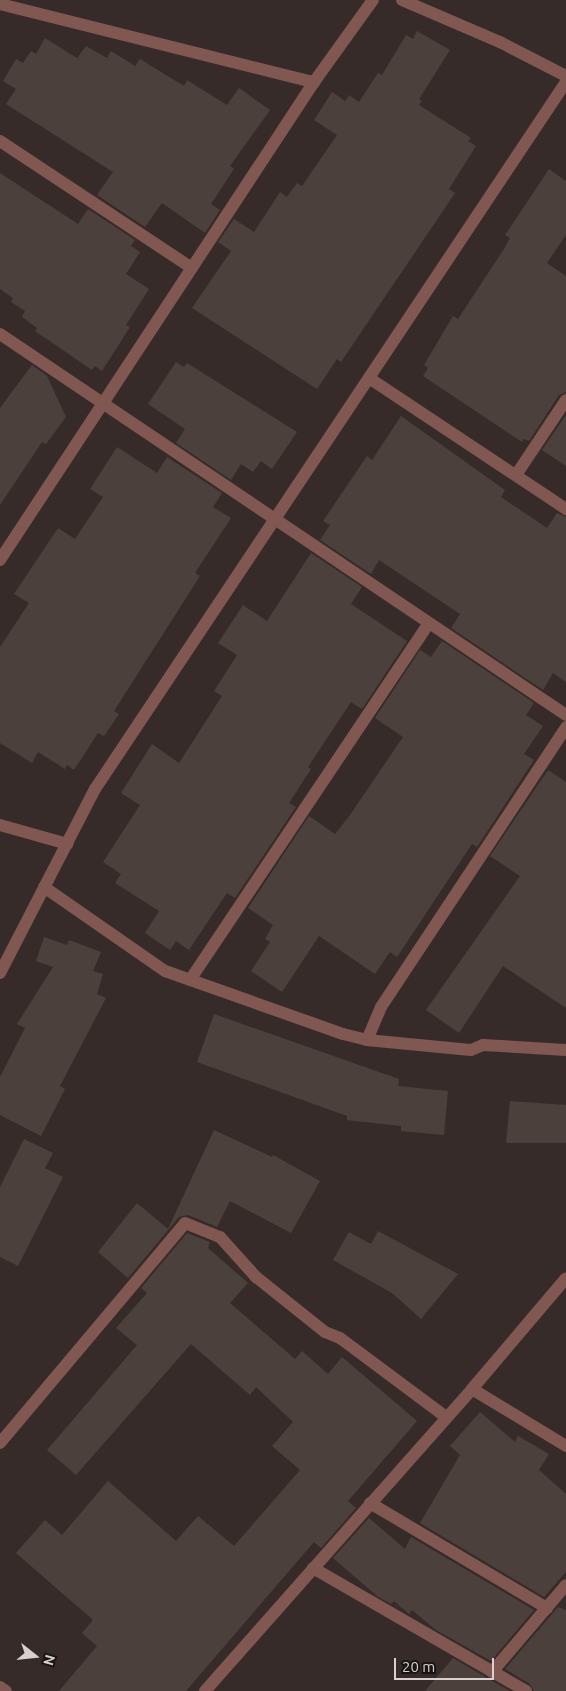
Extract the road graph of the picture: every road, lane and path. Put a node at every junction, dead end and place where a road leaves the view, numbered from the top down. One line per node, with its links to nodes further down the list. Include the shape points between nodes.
1 (373, 0): 5 (street)
2 (402, 0): 4 (street, via 500,42)
3 (0, 4): 5 (street)
4 (566, 76)
5 (314, 82): 8 (street)
6 (566, 82): 10 (street)
7 (0, 141): 8 (street)
8 (192, 268): 12 (street)
9 (0, 334): 12 (street)
10 (370, 378): 13 (street); 15 (street)
11 (566, 400): 13 (street)
12 (103, 401): 15 (street); 16 (street)
13 (516, 475): 14 (street)
14 (566, 509)
15 (273, 518): 17 (street); 21 (street, via 95,789)
16 (0, 560)
17 (428, 624): 18 (street); 24 (street)
18 (566, 715)
19 (566, 727): 25 (street, via 381,1007)
20 (0, 825): 21 (street)
21 (66, 844): 22 (street)
22 (44, 887): 23 (street); 24 (street, via 166,971)
23 (0, 973)
24 (190, 980): 25 (street)
25 (367, 1040): 26 (street, via 471,1050 483,1045)
26 (566, 1050)
27 (566, 1278): 28 (street)
28 (472, 1389): 29 (street); 31 (street)
29 (446, 1417): 30 (street, via 340,1338 325,1332 256,1277 220,1238 185,1223); 32 (street)
30 (0, 1444)
31 (566, 1446)
32 (370, 1503): 33 (street); 35 (street)
33 (313, 1568): 36 (street); 39 (street)
34 (566, 1585): 35 (street)
35 (547, 1608): 36 (street)
36 (492, 1672): 40 (street)
37 (0, 1687): 38 (street)
38 (6, 1691)
39 (205, 1691)
40 (526, 1691)

